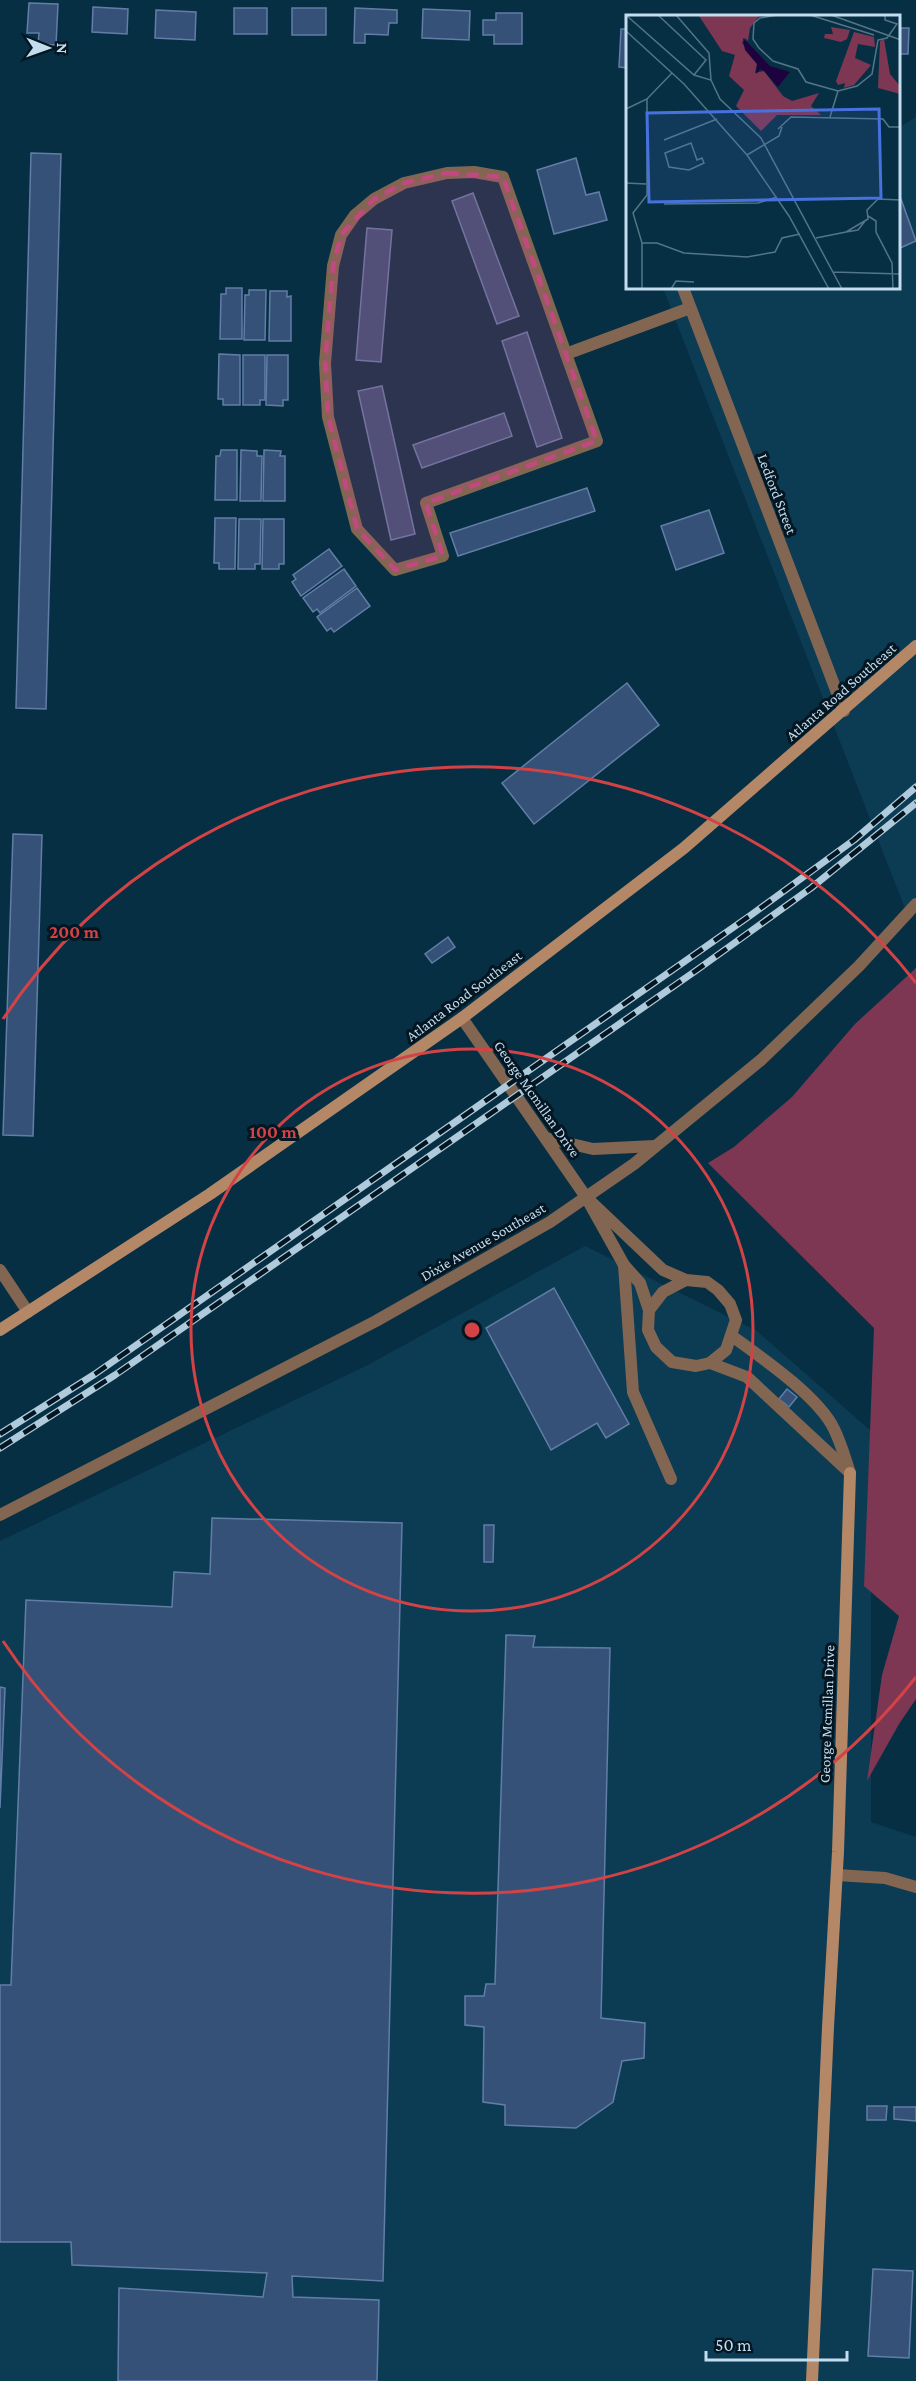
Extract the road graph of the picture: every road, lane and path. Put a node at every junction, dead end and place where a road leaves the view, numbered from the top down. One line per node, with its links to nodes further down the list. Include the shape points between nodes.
1 (684, 290): 2 (street, Ledford Street)
2 (690, 308): 3 (street); 5 (street, Ledford Street)
3 (566, 354): 3 (street, via 597,441 426,503 442,556 394,570 357,529 328,417 325,363 333,266 341,235 355,215 374,199 404,183 447,173 503,177)
4 (916, 646): 5 (main road, Atlanta Road Southeast)
5 (844, 711): 7 (main road, Atlanta Road Southeast, via 684,848)
6 (916, 904): 9 (street, Dixie Avenue Southeast, via 860,966 761,1060)
7 (462, 1018): 8 (street, George Mcmillan Drive); 15 (main road, Atlanta Road Southeast, via 210,1194)
8 (546, 1138): 9 (street, via 592,1149); 10 (street, George Mcmillan Drive)
9 (655, 1146): 10 (street, Dixie Avenue Southeast)
10 (586, 1197): 11 (street, George Mcmillan Drive); 13 (street, George Mcmillan Drive, via 663,1270); 21 (street, Dixie Avenue Southeast, via 550,1222 376,1320)
11 (624, 1265): 14 (street, George Mcmillan Drive, via 640,1283); 20 (street, George Mcmillan Drive, via 633,1392)
12 (0, 1270): 15 (street)
13 (686, 1280): 14 (street, via 663,1292); 17 (street, George Mcmillan Drive, via 707,1282 730,1304 736,1320)
14 (649, 1310): 18 (street, George Mcmillan Drive, via 648,1330 656,1347 672,1362 696,1366)
15 (28, 1312): 16 (main road, Atlanta Road Southeast)
16 (0, 1330)
17 (732, 1336): 18 (street, via 726,1350); 19 (street, George Mcmillan Drive, via 820,1408 834,1428)
18 (710, 1363): 19 (street, George Mcmillan Drive, via 747,1377)
19 (850, 1473): 22 (main road, George Mcmillan Drive)
20 (671, 1479)
21 (0, 1515)
22 (837, 1875): 23 (street, via 885,1878); 24 (main road, George Mcmillan Drive)
23 (916, 1887)
24 (812, 2381)

